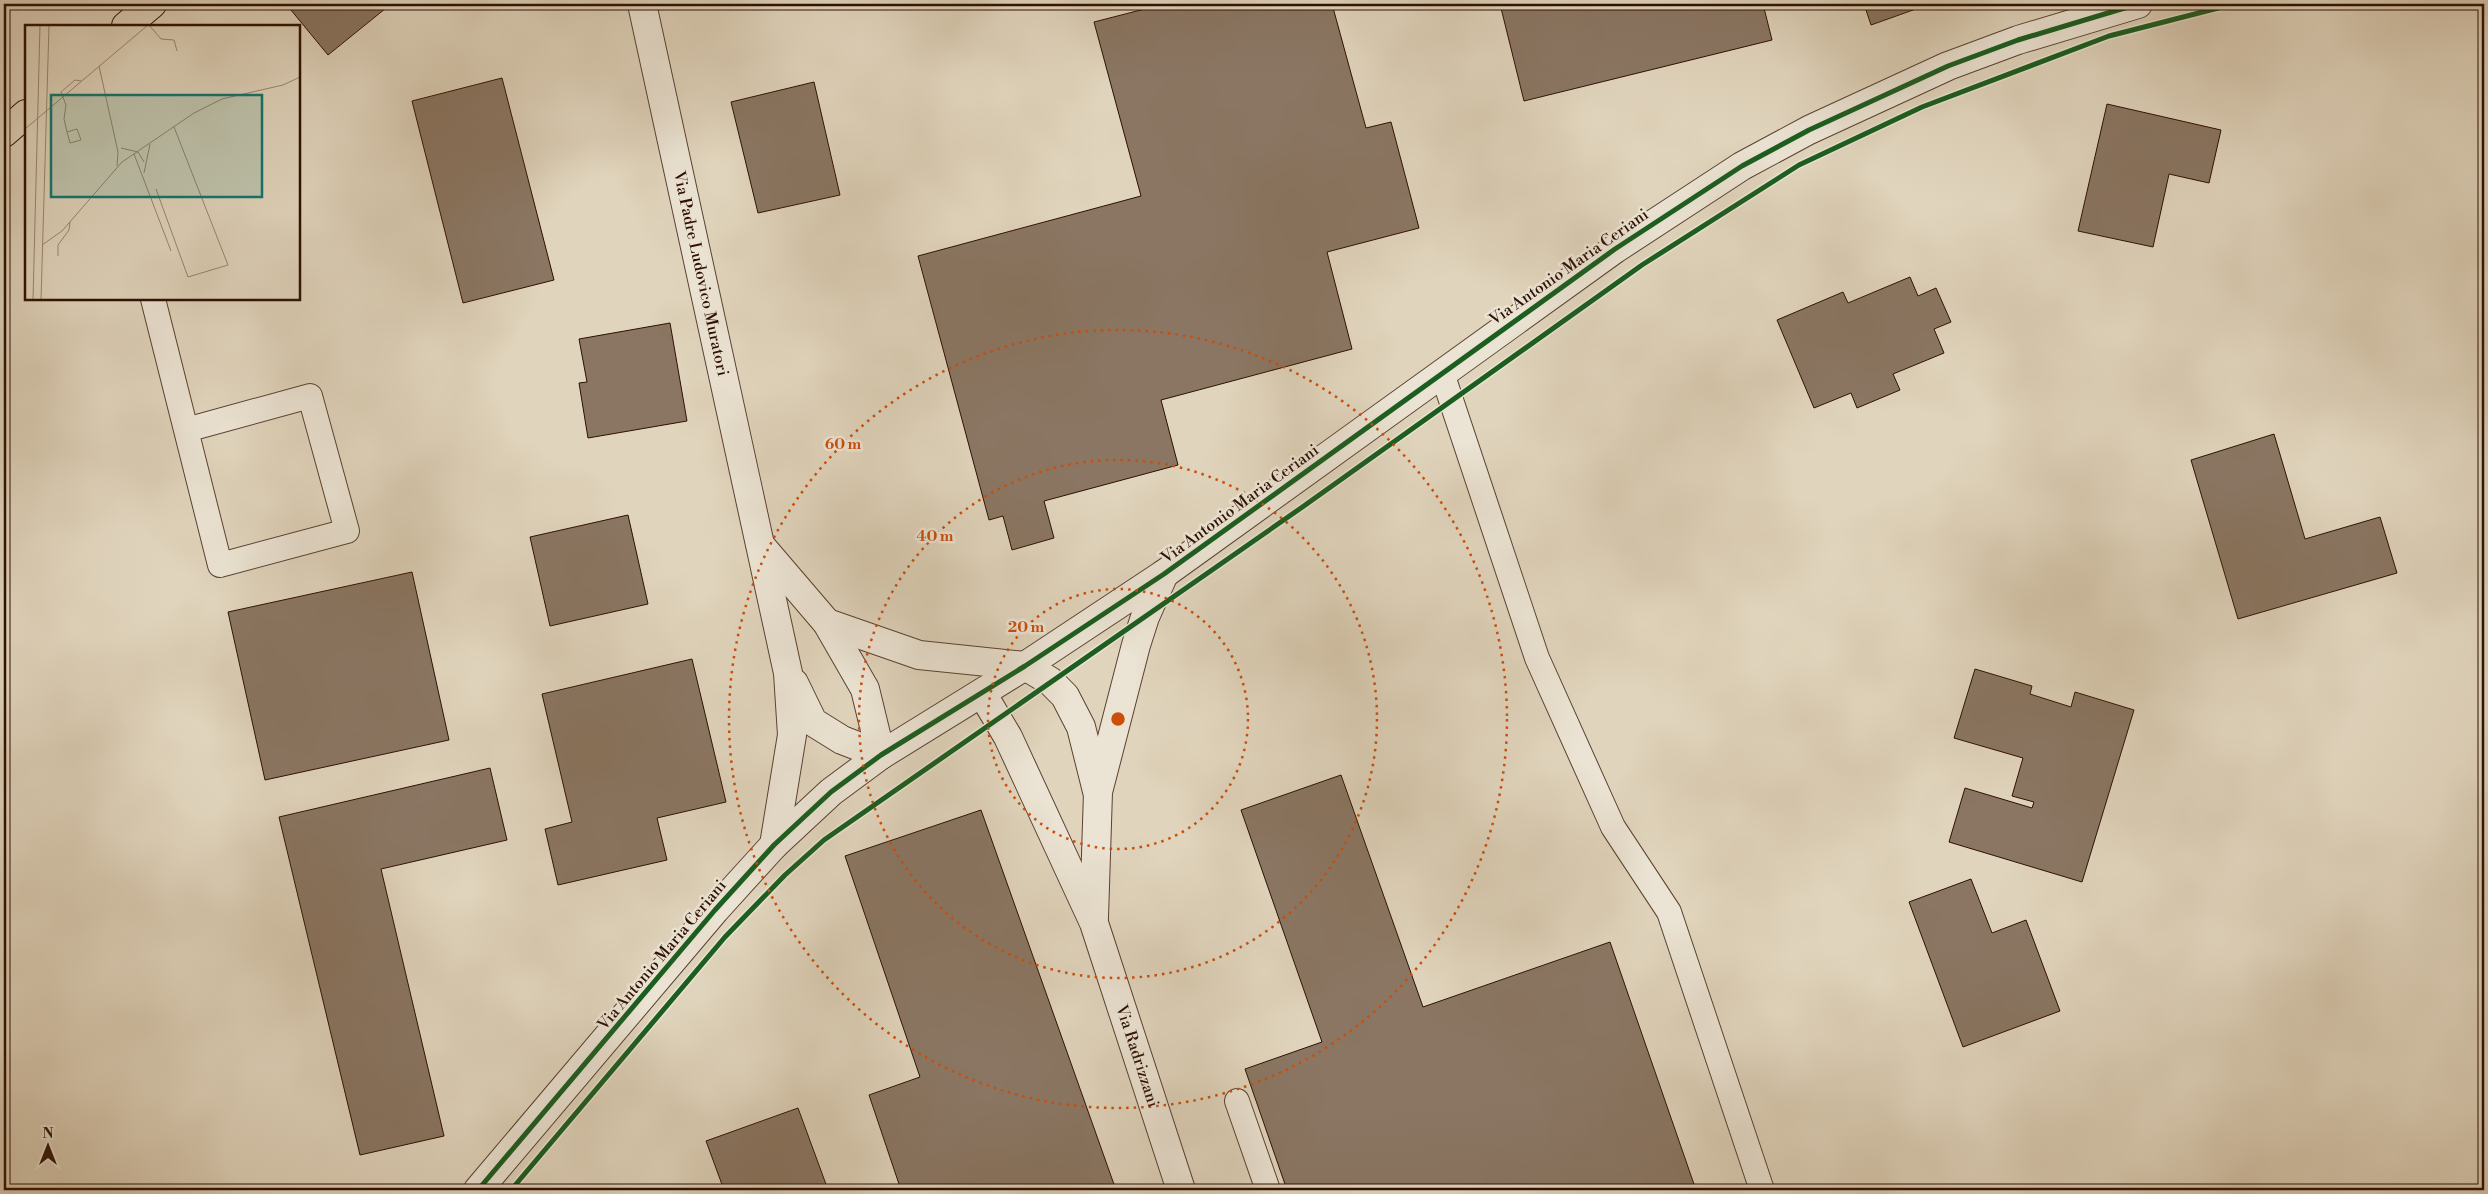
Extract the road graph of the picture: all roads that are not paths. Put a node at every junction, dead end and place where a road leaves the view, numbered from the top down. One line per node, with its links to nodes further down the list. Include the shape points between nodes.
1 (152, 4): 4 (main road)
2 (642, 4): 10 (street, Via Padre Ludovico Muratori)
3 (2138, 4): 8 (street, Via Antonio Maria Ceriani, via 2018,40 1956,63 1809,130 1678,206)
4 (127, 20)
5 (25, 115): 6 (main road)
6 (4, 133)
7 (153, 300): 9 (lane)
8 (1442, 373): 11 (street, Via Antonio Maria Ceriani); 24 (lane, via 1537,658 1613,827 1669,912)
9 (186, 430): 9 (lane, via 220,565 347,531 310,396)
10 (760, 544): 12 (street, Via Padre Ludovico Muratori); 14 (street, Via Padre Ludovico Muratori)
11 (1164, 574): 13 (street, Via Antonio Maria Ceriani); 17 (street, Via Radrizzani, via 1136,645)
12 (827, 623): 13 (street, via 919,655); 16 (street, Via Padre Ludovico Muratori, via 865,689)
13 (1025, 666): 15 (street, Via Antonio Maria Ceriani); 17 (street, Via Radrizzani, via 1050,681 1065,696 1081,727)
14 (788, 673): 16 (street, Via Padre Ludovico Muratori, via 813,722 842,740); 18 (street, Via Padre Ludovico Muratori, via 792,735)
15 (982, 693): 16 (street, Via Antonio Maria Ceriani); 19 (street, Via Radrizzani, via 1008,737)
16 (881, 755): 18 (street, Via Antonio Maria Ceriani, via 831,792)
17 (1098, 792): 19 (street, Via Radrizzani)
18 (774, 845): 21 (street, Via Antonio Maria Ceriani)
19 (1094, 923): 22 (street, Via Radrizzani)
20 (1237, 1101): 23 (lane)
21 (478, 1190)
22 (1181, 1190)
23 (1268, 1190)
24 (1762, 1190)

